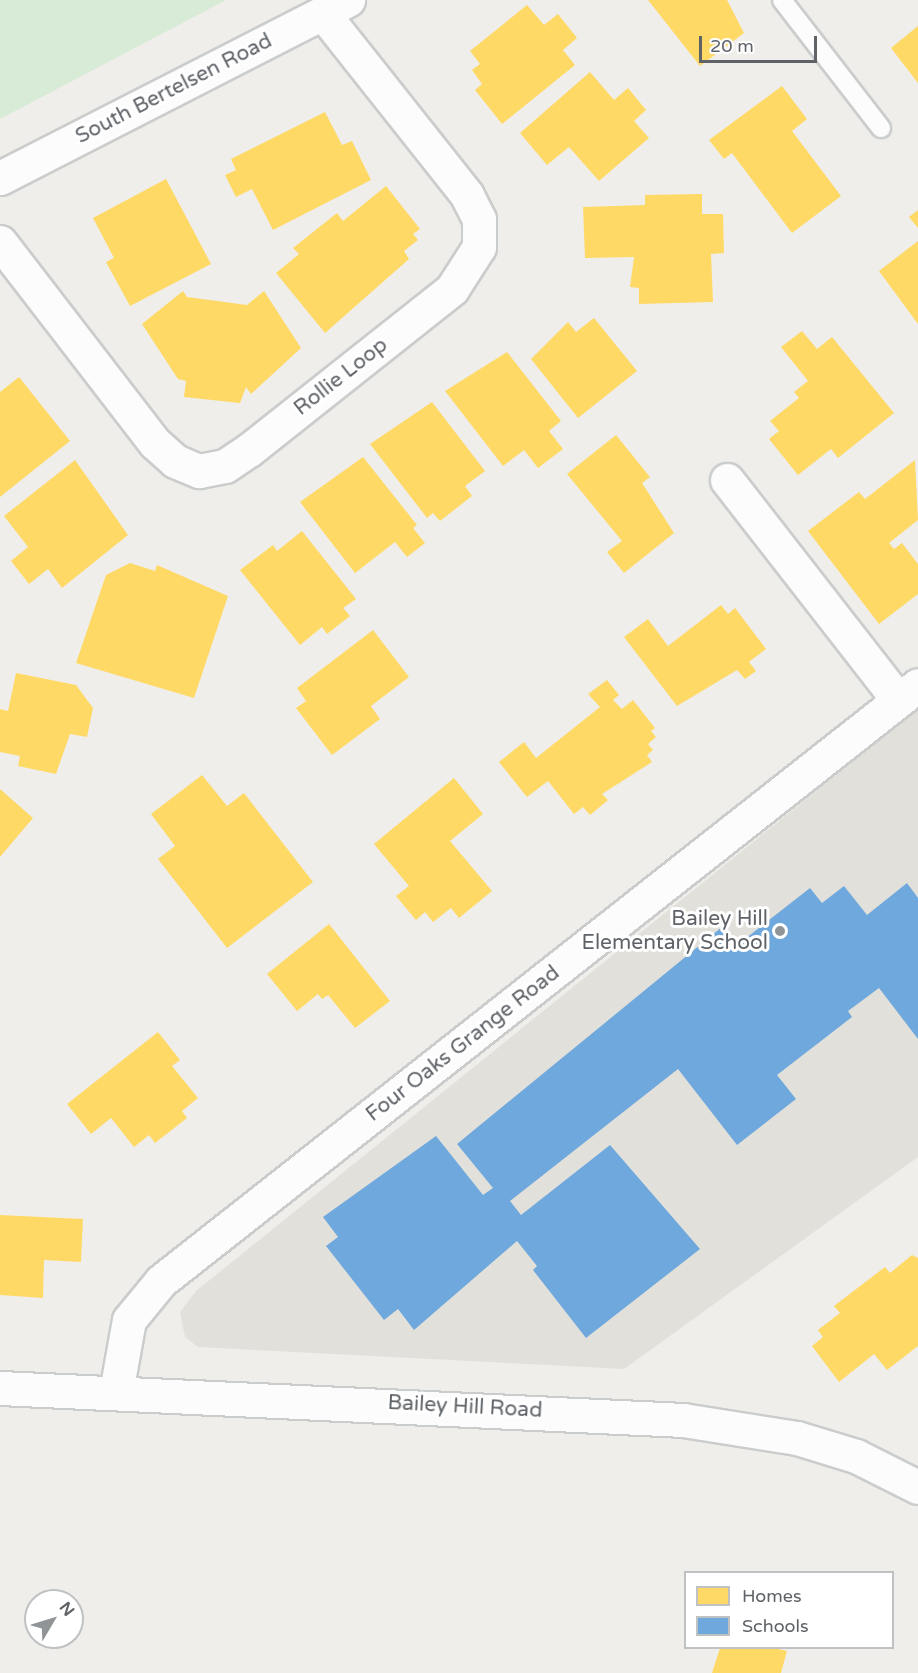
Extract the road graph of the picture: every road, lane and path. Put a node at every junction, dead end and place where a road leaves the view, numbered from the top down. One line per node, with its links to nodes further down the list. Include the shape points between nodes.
1 (782, 0): 3 (lane)
2 (336, 7): 4 (street, South Bertelsen Road); 5 (street, Rollie Loop, via 467,195 478,219 479,248 452,289 249,450 225,466 199,471 175,461 155,443)
3 (880, 128)
4 (0, 177)
5 (0, 242)
6 (727, 480): 7 (street)
7 (908, 692): 9 (street, Four Oaks Grange Road, via 161,1281 129,1320)
8 (0, 1388): 9 (street, Bailey Hill Road)
9 (116, 1392): 10 (street, Bailey Hill Road, via 683,1420 797,1438 856,1456)
10 (918, 1487)

